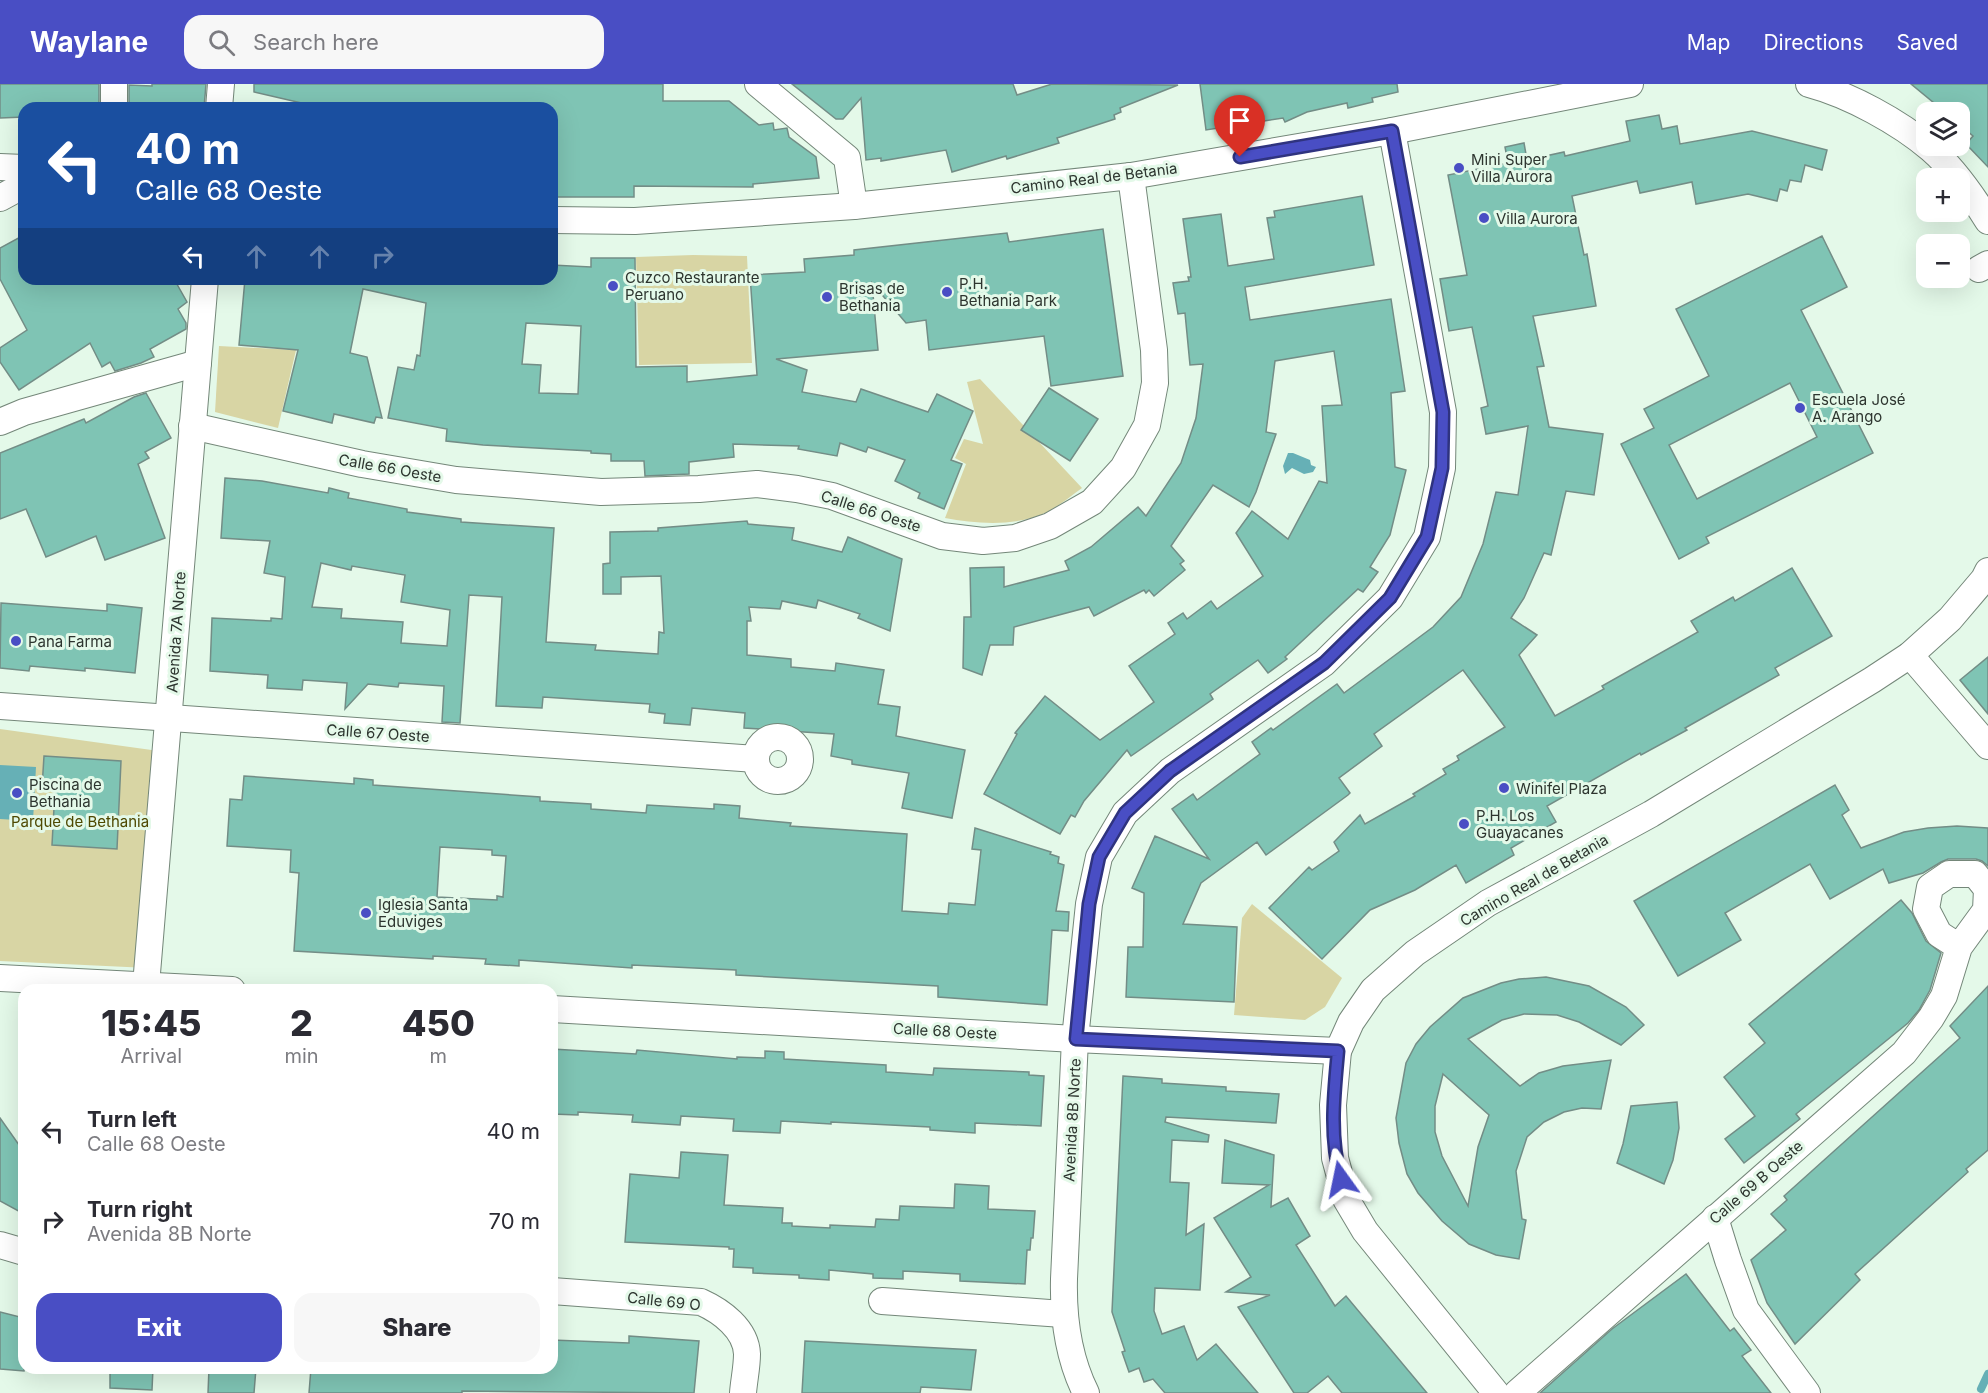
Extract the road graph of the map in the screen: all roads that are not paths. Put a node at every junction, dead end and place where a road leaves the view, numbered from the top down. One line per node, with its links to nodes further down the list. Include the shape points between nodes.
1 (114, 84): 7 (street)
2 (221, 84): 8 (street)
3 (758, 84): 15 (street, via 847,158)
4 (1630, 84): 6 (street, Camino Real de Betania)
5 (1809, 84): 17 (street, via 1864,105 1930,149 1962,181)
6 (1562, 91): 9 (street, Camino Real de Betania)
7 (114, 102)
8 (220, 102)
9 (1392, 131): 12 (street, Camino Real de Betania); 33 (street, Avenida 8B Norte, via 1443,412 1442,468 1427,537 1390,598 1324,663 1170,771 1125,813 1099,857 1089,904)
10 (0, 167): 11 (street)
11 (18, 168)
12 (1131, 176): 15 (street, Camino Real de Betania); 21 (street, Calle 66 Oeste, via 1154,350 1155,383 1147,425 1123,468 1092,502 1050,526 1016,538 983,541 942,536 832,496 797,489 757,484 600,492 456,480 362,464)
13 (18, 188): 14 (street)
14 (0, 198)
15 (854, 206): 16 (street, Camino Real de Betania, via 635,221)
16 (558, 220)
17 (1988, 221)
18 (204, 285): 19 (street, Avenida 7A Norte)
19 (198, 363): 20 (street); 21 (street, Avenida 7A Norte)
20 (0, 422)
21 (192, 426): 25 (street, Avenida 7A Norte)
22 (1988, 571): 23 (street, Camino Real de Betania, via 1950,619)
23 (1910, 655): 26 (street); 34 (street, Camino Real de Betania, via 1651,814 1488,903 1415,952 1373,990)
24 (0, 706): 25 (street, Calle 67 Oeste)
25 (169, 719): 27 (street, Calle 67 Oeste); 31 (street, Avenida 7A Norte)
26 (1988, 746)
27 (756, 759)
28 (1959, 947): 35 (street, Calle 69 B Oeste, via 1944,996 1904,1053)
29 (0, 978): 30 (street)
30 (125, 984)
31 (146, 984)
32 (558, 1009): 33 (street, Calle 68 Oeste)
33 (1076, 1039): 34 (street, Calle 68 Oeste); 40 (street, Avenida 8B Norte)
34 (1338, 1051): 43 (street, Camino Real de Betania, via 1333,1105 1335,1158 1346,1199 1365,1231)
35 (1715, 1218): 44 (street, Calle 69 B Oeste); 45 (street, via 1746,1310)
36 (0, 1245): 37 (street)
37 (18, 1250)
38 (558, 1291): 41 (street, Calle 69 O, via 701,1302 718,1310 730,1321 747,1352)
39 (882, 1301): 40 (street)
40 (1063, 1314): 42 (street, Avenida 8B Norte, via 1076,1371)
41 (743, 1393)
42 (1086, 1393)
43 (1496, 1393)
44 (1517, 1393)
45 (1807, 1393)

